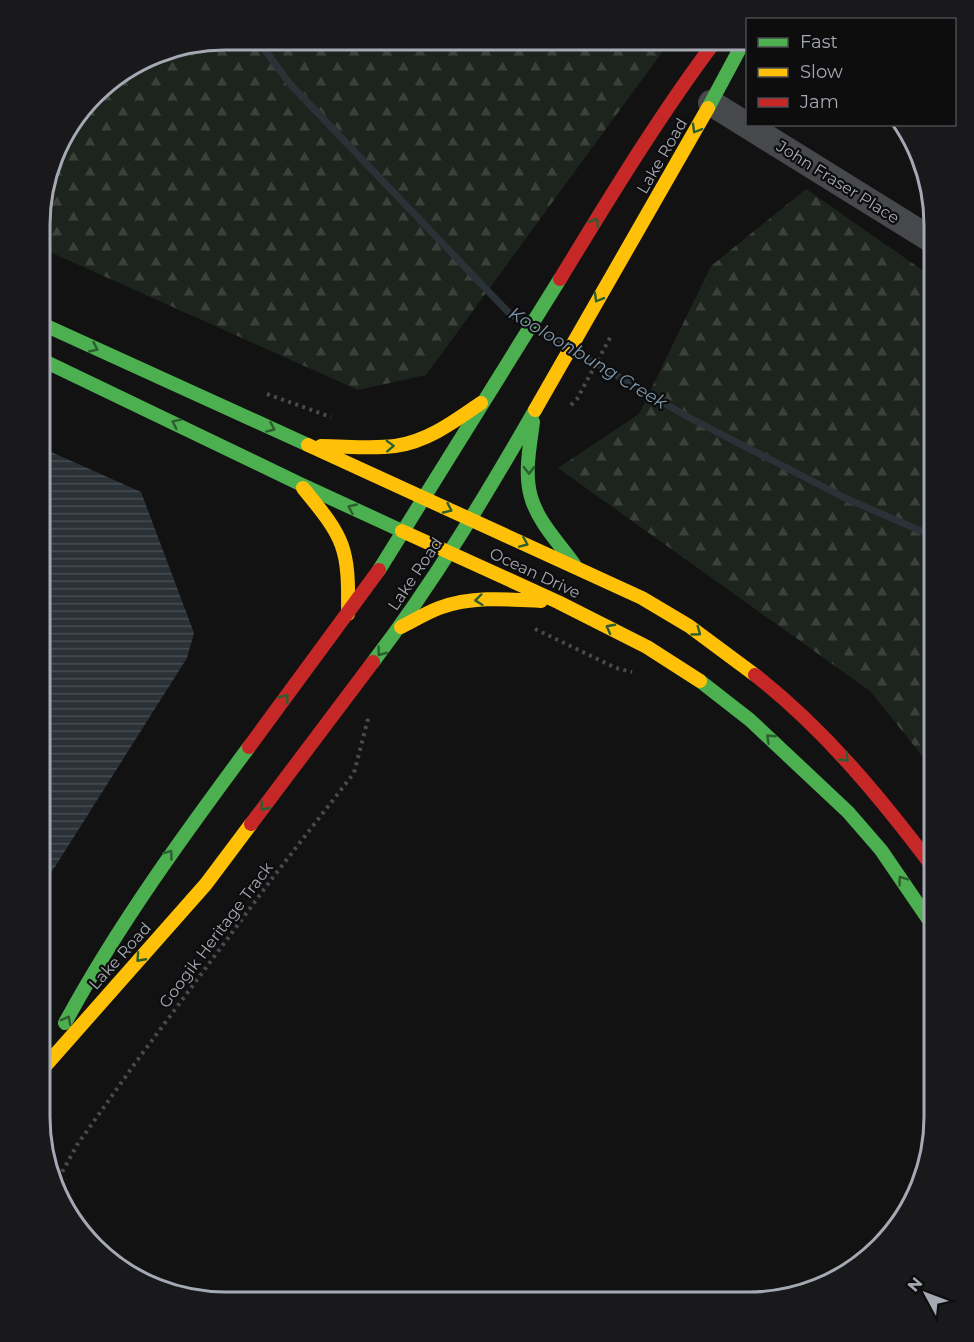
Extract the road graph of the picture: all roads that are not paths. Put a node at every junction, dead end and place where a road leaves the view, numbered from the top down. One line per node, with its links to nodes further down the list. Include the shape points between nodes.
1 (713, 49): 3 (main road, Lake Road)
2 (736, 49): 3 (main road, Lake Road)
3 (697, 94): 4 (street, John Fraser Place); 9 (main road, Lake Road, one-way to 3, via 641,147); 10 (main road, Lake Road, one-way to 10)
4 (746, 124)
5 (748, 126): 6 (street, John Fraser Place)
6 (924, 235)
7 (50, 328): 11 (main road, Ocean Drive, one-way to 11)
8 (50, 364): 12 (main road, Ocean Drive, one-way to 8)
9 (488, 398): 11 (main road, one-way to 9, via 397,446 414,442); 13 (main road, Lake Road)
10 (534, 411): 14 (main road, Lake Road); 17 (main road, one-way to 17, via 528,464 531,498)
11 (310, 446): 13 (main road, Ocean Drive)
12 (298, 483): 15 (main road, Ocean Drive, one-way to 12); 19 (main road, via 340,538 345,553)
13 (426, 498): 14 (main road, Ocean Drive, one-way to 14); 15 (main road, Lake Road)
14 (471, 520): 16 (main road, Lake Road); 17 (main road, Ocean Drive, one-way to 17)
15 (405, 532): 16 (main road, Ocean Drive); 19 (main road, Lake Road)
16 (450, 552): 18 (main road, Ocean Drive); 20 (main road, Lake Road)
17 (575, 565): 21 (main road, Ocean Drive, one-way to 21, via 642,597 687,625 798,711 860,773)
18 (558, 602): 20 (main road, one-way to 20, via 495,598 459,602); 22 (main road, Ocean Drive, one-way to 18, via 848,812 750,720 647,647)
19 (348, 614): 23 (main road, Lake Road, one-way to 19, via 85,986 166,859)
20 (399, 628): 24 (main road, Lake Road, one-way to 24, via 206,884)
21 (924, 855)
22 (924, 911)
23 (50, 1051)
24 (50, 1060)

